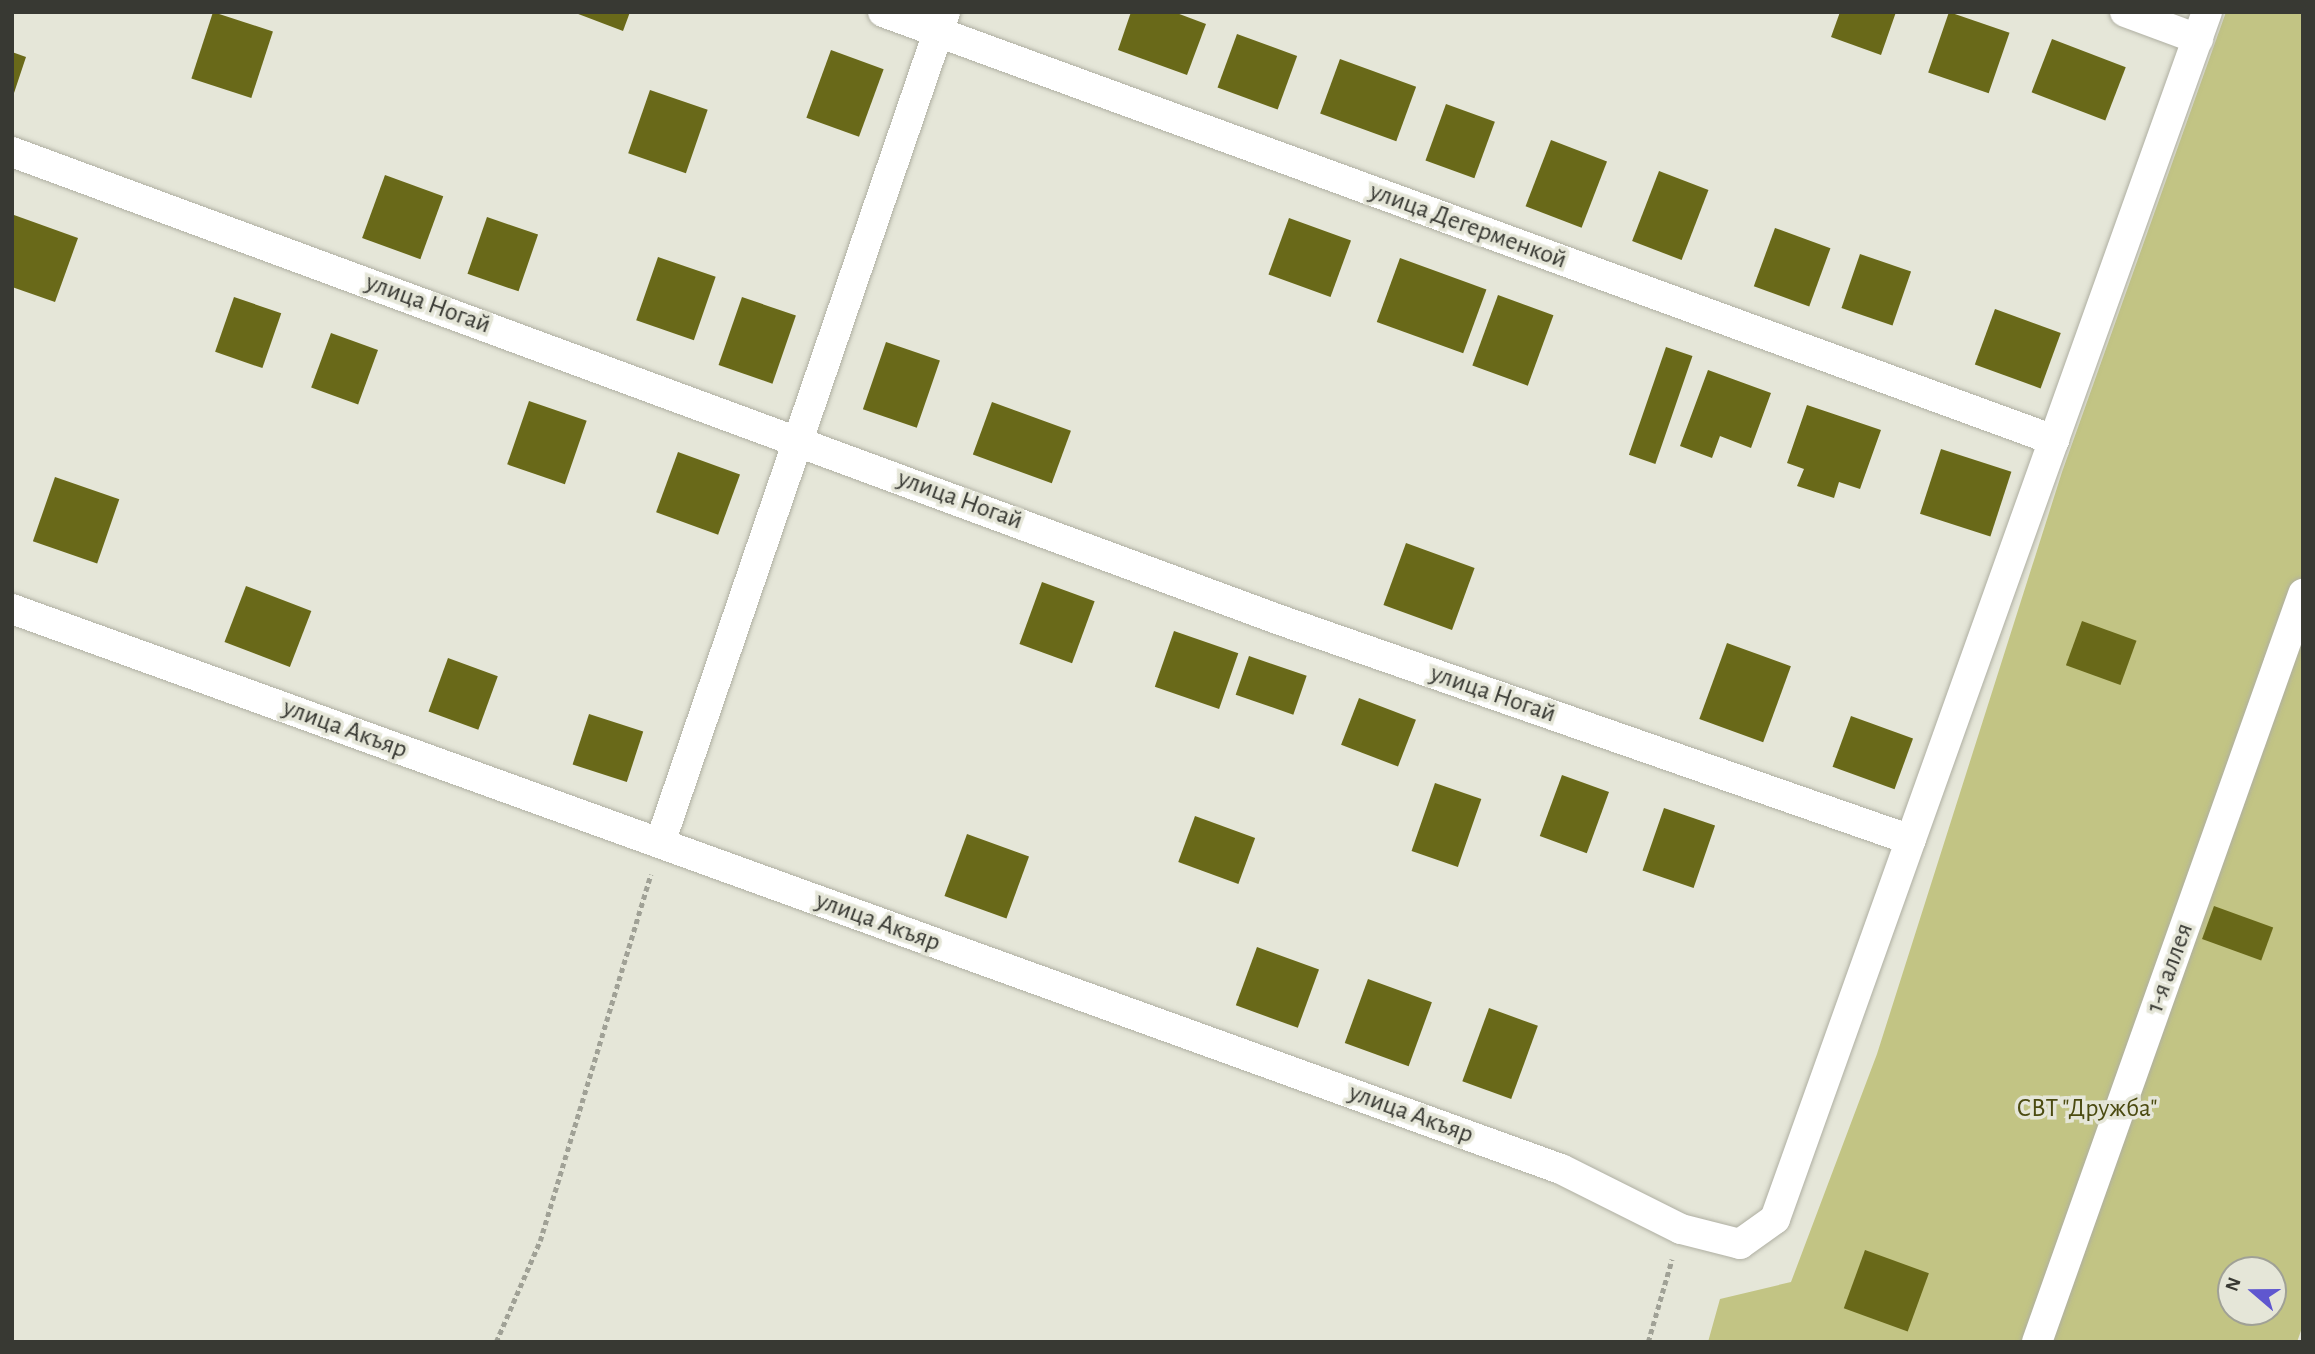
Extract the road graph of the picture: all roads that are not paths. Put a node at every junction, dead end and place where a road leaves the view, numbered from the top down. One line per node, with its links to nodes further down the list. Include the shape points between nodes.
1 (883, 12): 3 (street, улица Дегерменкой)
2 (2125, 12): 4 (street)
3 (942, 22): 6 (street); 7 (street, улица Дегерменкой)
4 (2202, 26): 7 (street)
5 (12, 152): 6 (street, улица Ногай)
6 (798, 440): 10 (street, улица Ногай, via 1277,619); 11 (street)
7 (2054, 440): 10 (street)
8 (2303, 594): 12 (street, 1-я аллея)
9 (12, 609): 11 (street, улица Акъяр)
10 (1911, 840): 11 (street, улица Акъяр, via 1775,1219 1740,1244 1681,1229 1561,1168)
11 (660, 843)
12 (2037, 1342)

